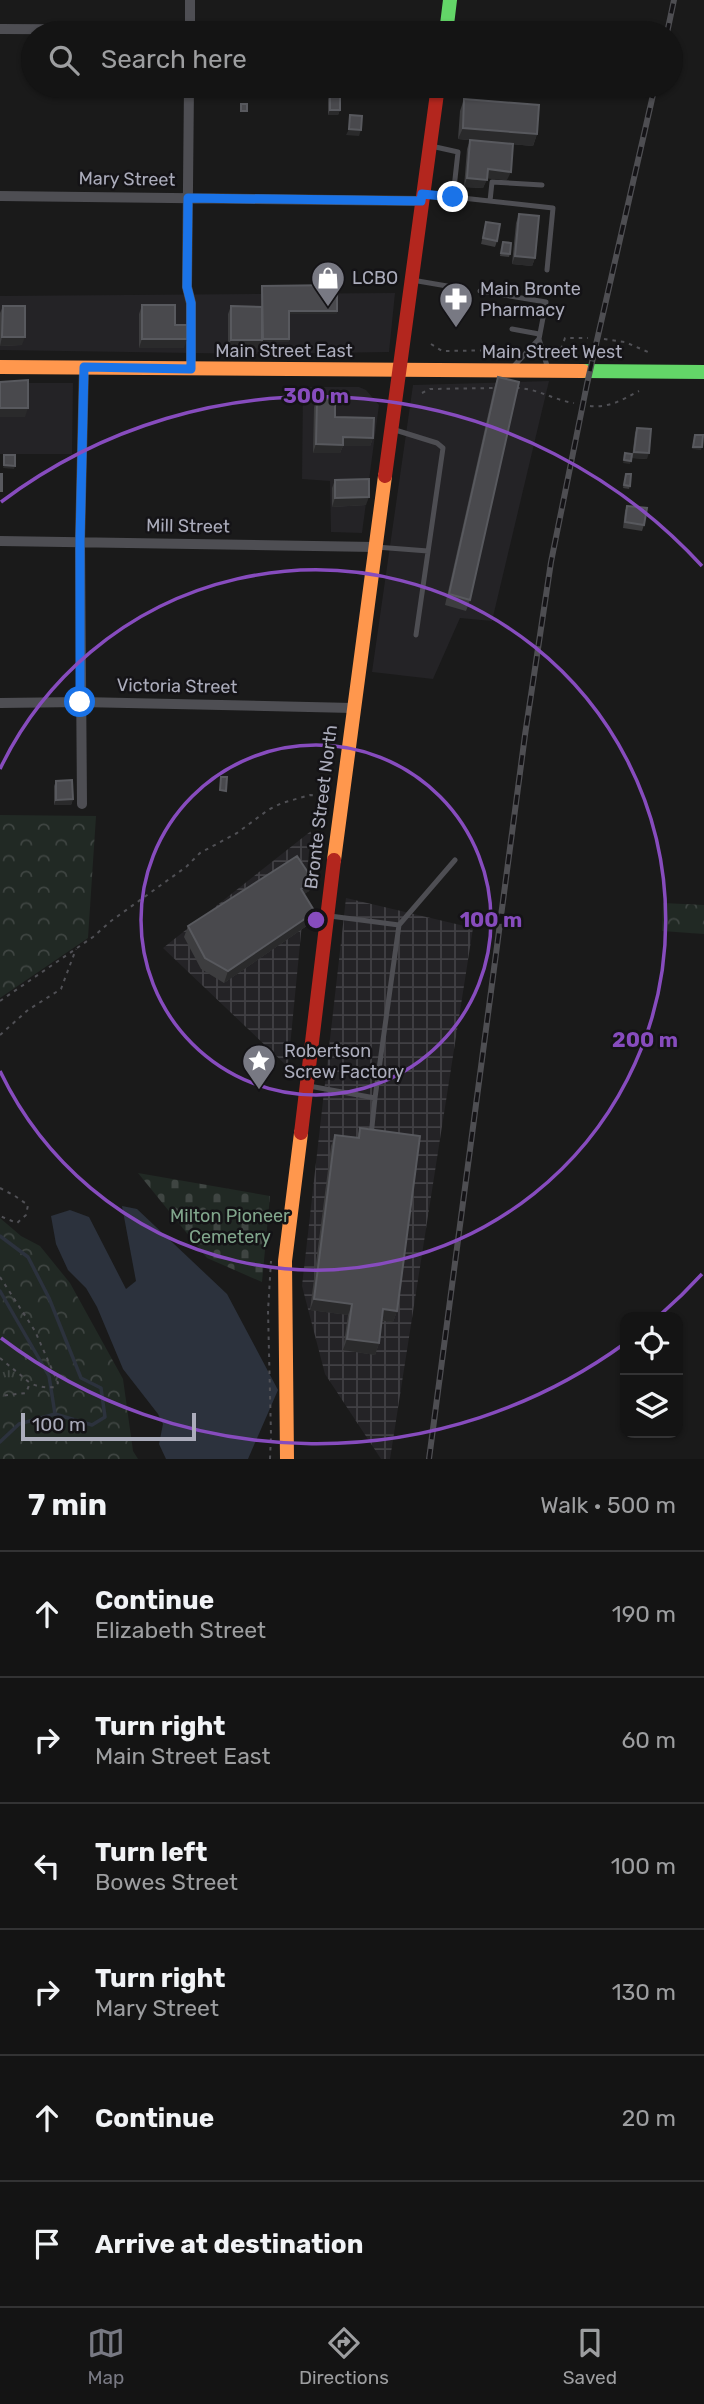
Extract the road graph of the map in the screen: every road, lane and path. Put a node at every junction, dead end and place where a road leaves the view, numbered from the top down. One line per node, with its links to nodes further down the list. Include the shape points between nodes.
1 (190, 0): 3 (street)
2 (450, 0): 4 (street)
3 (190, 21)
4 (447, 21)
5 (0, 29): 6 (street)
6 (21, 29)
7 (189, 98): 13 (street)
8 (436, 98): 9 (street, Bronte Street North)
9 (429, 146): 12 (lane, via 458,152); 14 (street, Bronte Street North)
10 (542, 186): 15 (lane, via 492,182)
11 (0, 196): 13 (street, Mary Street)
12 (453, 197): 14 (lane); 15 (lane)
13 (188, 198): 14 (street, Mary Street); 31 (street)
14 (422, 198): 17 (street, Bronte Street North)
15 (490, 201): 16 (lane, via 553,208)
16 (547, 270)
17 (411, 280): 18 (lane); 33 (street, Bronte Street North)
18 (447, 286)
19 (480, 291): 21 (lane, via 546,302)
20 (512, 329): 21 (lane)
21 (539, 337): 25 (lane); 26 (lane)
22 (589, 338): 28 (path, via 565,338)
23 (604, 340): 27 (path, via 625,342)
24 (431, 344): 25 (path, via 442,351)
25 (531, 350): 32 (lane)
26 (543, 351): 28 (path); 34 (lane)
27 (648, 352)
28 (559, 353): 34 (path)
29 (0, 367): 30 (street, Main Street East)
30 (84, 367): 31 (street, Main Street East); 42 (street)
31 (191, 369): 33 (street, Main Street East)
32 (508, 370): 33 (street, Main Street West); 34 (street, Main Street West)
33 (400, 371): 40 (street, Bronte Street North)
34 (551, 371): 35 (street, Main Street West)
35 (704, 372)
36 (639, 391): 39 (path, via 615,404)
37 (422, 393): 38 (path, via 430,389 531,388)
38 (575, 403)
39 (590, 406)
40 (392, 429): 43 (street, Bronte Street North); 44 (lane, via 443,448)
41 (0, 541): 42 (street, Mill Street)
42 (80, 541): 43 (street, Mill Street); 46 (street)
43 (374, 547): 44 (lane); 48 (street, Bronte Street North)
44 (428, 551): 45 (lane)
45 (416, 635)
46 (80, 702): 47 (street, Victoria Street); 48 (street, Victoria Street); 50 (street)
47 (0, 703)
48 (353, 708): 49 (street, Bronte Street North)
49 (341, 799): 52 (street, Bronte Street North); 54 (path, via 310,795 268,810 201,853)
50 (82, 804)
51 (455, 860): 53 (lane)
52 (326, 915): 53 (lane); 57 (street, Bronte Street North)
53 (399, 925): 58 (lane)
54 (76, 948): 55 (path); 56 (path, via 61,989)
55 (0, 1001)
56 (0, 1035)
57 (306, 1086): 58 (lane); 66 (street, Bronte Street North, via 285,1261)
58 (375, 1098): 59 (lane)
59 (371, 1136)
60 (0, 1188): 61 (path, via 27,1205 26,1215 18,1223)
61 (0, 1216)
62 (0, 1277): 64 (path, via 35,1331 58,1383 53,1387)
63 (0, 1358): 64 (path)
64 (30, 1383): 65 (path, via 26,1393)
65 (0, 1396)
66 (287, 1459)

